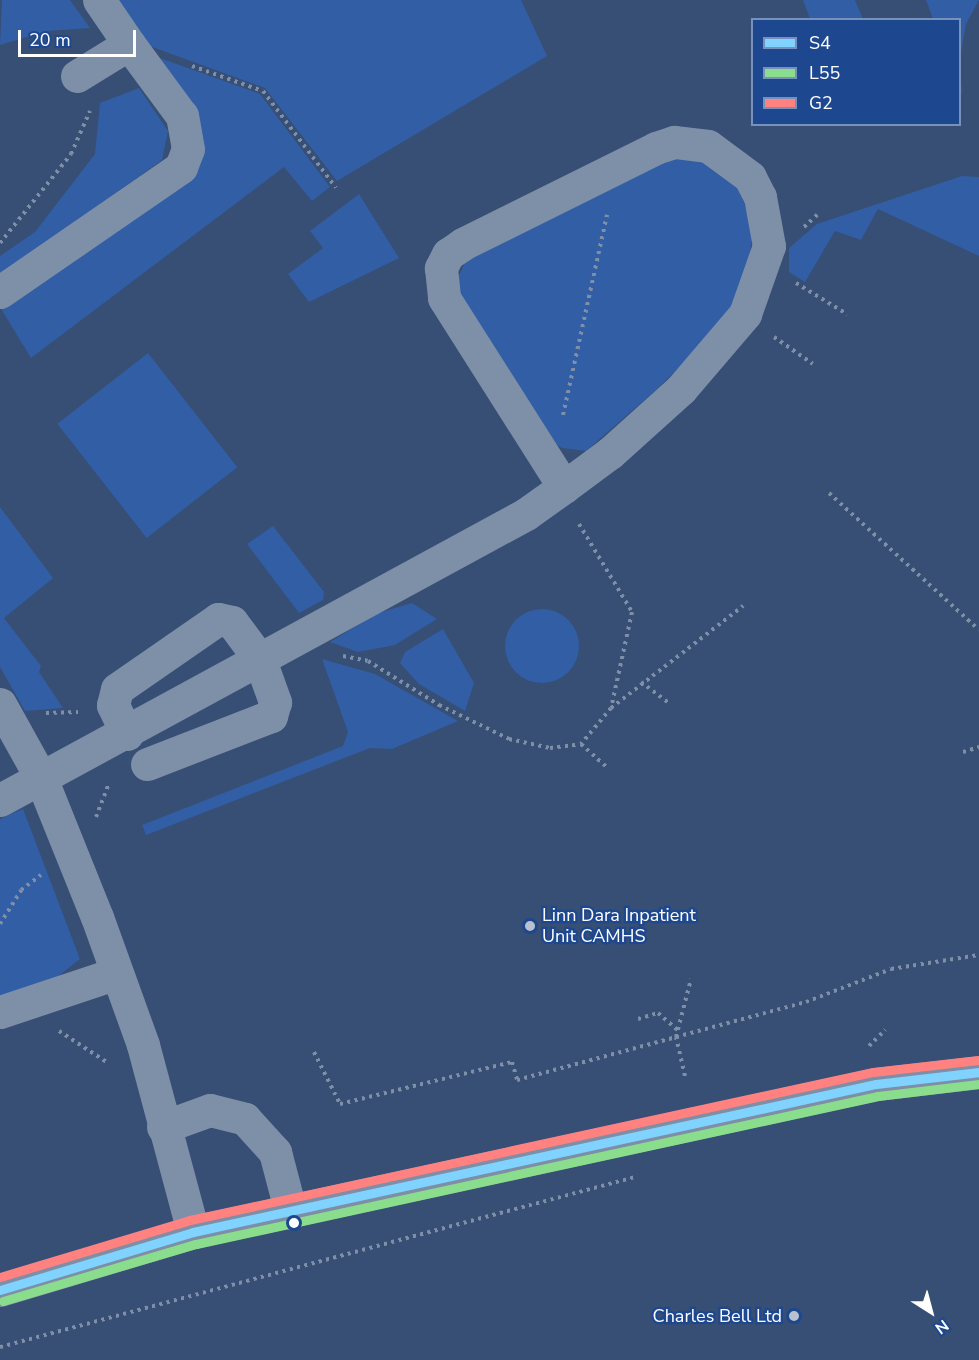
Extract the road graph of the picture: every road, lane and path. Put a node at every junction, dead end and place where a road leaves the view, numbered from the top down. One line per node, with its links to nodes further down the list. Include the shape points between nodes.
1 (99, 0): 2 (lane)
2 (129, 44): 4 (lane); 11 (lane, via 182,116 188,149 181,167)
3 (184, 64): 6 (path, via 263,91)
4 (79, 74): 9 (path, via 90,95 84,128 47,190)
5 (605, 173): 15 (path, via 614,183 557,445); 15 (lane, via 463,244 448,254 441,268 444,298); 16 (lane, via 674,142 723,153 750,177 760,197 769,246 754,296 728,339 643,424)
6 (336, 188)
7 (819, 213): 8 (path)
8 (797, 233)
9 (0, 243)
10 (792, 279): 12 (path)
11 (0, 292)
12 (847, 314)
13 (764, 344): 14 (path, via 771,335)
14 (813, 364)
15 (543, 454): 16 (lane)
16 (564, 487): 21 (lane, via 452,558)
17 (829, 493): 20 (path)
18 (586, 519): 26 (path, via 577,525 632,612)
19 (743, 606): 23 (path)
20 (979, 630)
21 (309, 634): 22 (lane); 28 (path, via 335,654 369,660 439,705 509,739 550,748)
22 (260, 660): 27 (lane); 27 (lane, via 232,622 218,619 117,689 113,705); 31 (lane, via 275,702 271,716)
23 (641, 682): 24 (path); 26 (path)
24 (669, 703)
25 (0, 704): 33 (lane)
26 (611, 708): 28 (path)
27 (127, 734): 33 (lane)
28 (581, 744): 32 (path)
29 (979, 747): 30 (path)
30 (963, 752)
31 (147, 764)
32 (608, 768)
33 (41, 778): 34 (lane); 36 (lane)
34 (0, 800)
35 (979, 955): 42 (path, via 891,969 806,1002)
36 (117, 973): 38 (lane); 46 (lane)
37 (691, 979): 41 (path)
38 (0, 1012)
39 (638, 1019): 41 (path, via 658,1013)
40 (51, 1026): 46 (path)
41 (679, 1031): 42 (path)
42 (675, 1038): 43 (path, via 517,1080 512,1062 340,1104); 45 (path)
43 (314, 1052)
44 (979, 1072): 49 (main road, via 876,1084)
45 (685, 1076)
46 (154, 1092): 47 (lane)
47 (163, 1127): 49 (lane, via 210,1110 245,1119 274,1152); 50 (lane)
48 (638, 1176): 52 (path)
49 (291, 1213): 50 (main road)
50 (193, 1232): 51 (main road)
51 (0, 1290)
52 (0, 1347)

